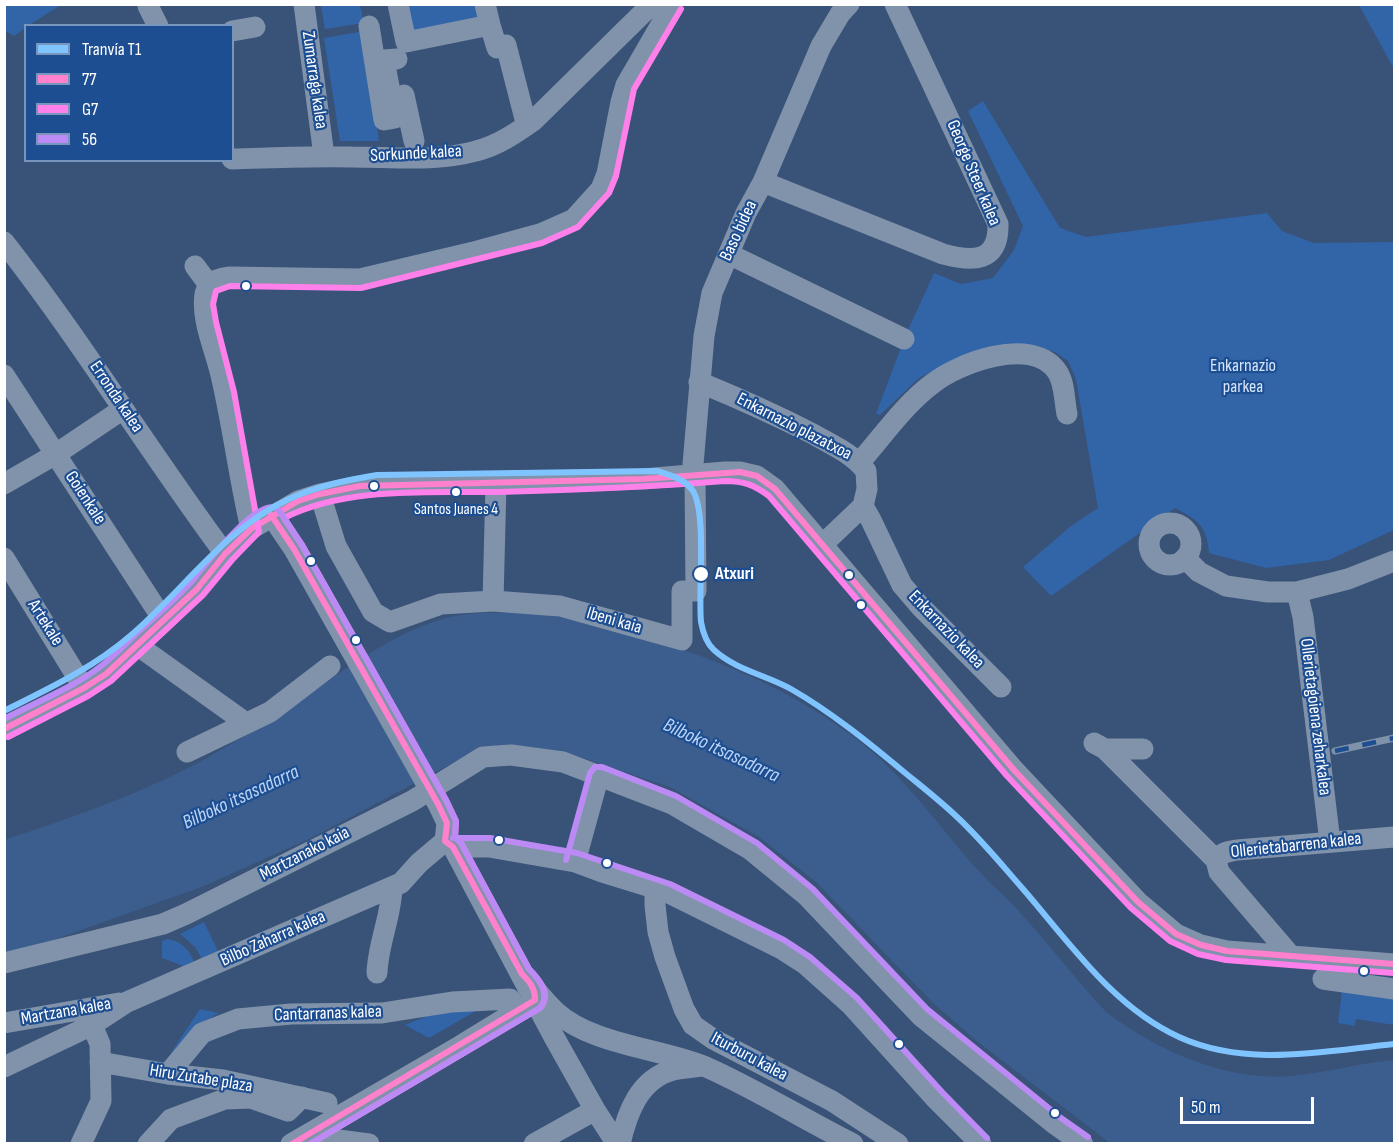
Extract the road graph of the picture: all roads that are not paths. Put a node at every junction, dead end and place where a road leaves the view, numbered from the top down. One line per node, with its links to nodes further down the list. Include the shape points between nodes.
1 (304, 4): 16 (street, Zumarraga kalea)
2 (398, 4): 13 (street)
3 (652, 4): 16 (street, Sorkunde kalea, via 533,121 511,136 477,151 440,157)
4 (673, 4): 22 (street, via 626,85 601,189 574,219 540,234 360,279 229,277 215,279)
5 (849, 4): 18 (street, Baso bidea, via 821,46)
6 (895, 4): 18 (street, George Steer kalea, via 998,224 999,238 993,249 984,256 965,260 943,254)
7 (148, 6): 9 (street)
8 (488, 15): 13 (street); 14 (street, via 497,48 506,45)
9 (157, 24)
10 (369, 26): 13 (street, via 384,120 395,118 384,60)
11 (255, 27): 12 (street)
12 (234, 31)
13 (401, 51): 15 (street)
14 (525, 119)
15 (414, 141)
16 (324, 156): 17 (street, Sorkunde kalea)
17 (234, 159)
18 (764, 182): 25 (street, Baso bidea, via 746,213 712,293)
19 (4, 242): 26 (street, Erronda kalea)
20 (737, 258): 23 (street, Baso bidea)
21 (195, 266): 22 (street)
22 (209, 285): 36 (street, via 205,294 207,324)
23 (904, 339)
24 (4, 375): 28 (street, Goienkale)
25 (699, 382): 29 (street, Enkarnazio plazatxoa, via 754,405); 30 (street, Baso bidea)
26 (123, 409): 28 (street); 38 (street, Erronda kalea)
27 (1067, 414): 29 (street, via 1060,378 1042,359 1016,354 985,358 931,384)
28 (56, 454): 31 (street); 44 (street, Goienkale)
29 (860, 462): 34 (street, Enkarnazio plazatxoa, via 866,471 867,489)
30 (693, 476): 32 (street); 37 (street, via 740,472 757,476 775,489); 43 (street, Ibeni kaia, via 696,591 682,591 682,640 560,606)
31 (4, 484)
32 (496, 484): 33 (street, via 352,487); 43 (street)
33 (320, 494): 35 (street); 43 (street, Ibeni kaia, via 336,546 374,612 390,622 441,604)
34 (862, 506): 37 (street); 47 (street, Enkarnazio kalea, via 902,585)
35 (271, 515): 36 (street); 56 (street, via 438,804 447,824)
36 (251, 529): 38 (street)
37 (822, 545): 61 (street, via 1014,770 1138,902 1176,934 1201,945 1239,953)
38 (225, 554): 44 (street)
39 (4, 558): 48 (street, Artekale)
40 (1185, 558): 42 (street, via 1199,573 1226,586)
41 (1395, 561): 42 (street)
42 (1297, 592): 55 (street, Ollerietagoiena zeharkalea, via 1303,617 1311,753)
43 (492, 601)
44 (164, 621): 45 (street)
45 (136, 645): 48 (street, via 106,674); 49 (street)
46 (330, 666): 49 (street, via 270,712)
47 (1001, 687)
48 (84, 688): 50 (street)
49 (246, 723): 52 (street)
50 (4, 729)
51 (1143, 749): 57 (street, via 1100,746)
52 (187, 752)
53 (599, 775): 58 (street); 62 (street, Martzanako kaia, via 563,762 512,755 483,757 412,801 164,924); 89 (street, Martzanako kaia, via 672,804 751,850 807,895 921,1016)
54 (1395, 837): 55 (street, Ollerietabarrena kalea)
55 (1330, 842): 57 (street, Ollerietabarrena kalea, via 1223,852)
56 (449, 844): 58 (street); 59 (street, Bilbo Zaharra kalea, via 419,863); 66 (street)
57 (1216, 860): 61 (street, Ollerietabarrena kalea, via 1219,872)
58 (575, 862): 60 (street)
59 (392, 888): 64 (street); 69 (street, Bilbo Zaharra kalea)
60 (655, 888): 87 (street, Iturburu kalea, via 657,923 665,957 693,1025 713,1040 832,1101); 88 (street, via 746,929 805,964 851,1005)
61 (1291, 956): 63 (street)
62 (4, 963)
63 (1395, 964)
64 (377, 973)
65 (1323, 979): 67 (street)
66 (530, 987): 73 (street, via 556,1012 600,1037); 78 (street); 82 (street, via 460,1046)
67 (1395, 989)
68 (510, 999): 75 (street, Cantarranas kalea, via 452,1002 382,1013 238,1018 202,1033)
69 (127, 1002): 70 (street, Martzana kalea); 71 (street, Bilbo Zaharra kalea)
70 (4, 1023)
71 (92, 1025): 72 (street, via 100,1044); 74 (street, Bilbo Zaharra kalea)
72 (100, 1062): 75 (street, Hiru Zutabe plaza); 80 (street, via 101,1101)
73 (702, 1066): 79 (street, via 731,1078); 85 (street, via 672,1070 650,1082 637,1097)
74 (4, 1067)
75 (168, 1074): 76 (street, Hiru Zutabe plaza, via 223,1080)
76 (302, 1098): 77 (street, Hiru Zutabe plaza); 81 (street, Hiru Zutabe plaza, via 288,1111 251,1098 225,1099 171,1119)
77 (327, 1103)
78 (595, 1110): 84 (street); 85 (street)
79 (835, 1138): 86 (street)
80 (81, 1143)
81 (148, 1143)
82 (292, 1143): 83 (street, via 323,1138)
83 (369, 1143)
84 (534, 1143)
85 (619, 1143)
86 (853, 1143)
87 (898, 1143)
88 (981, 1143)
89 (1083, 1143)

